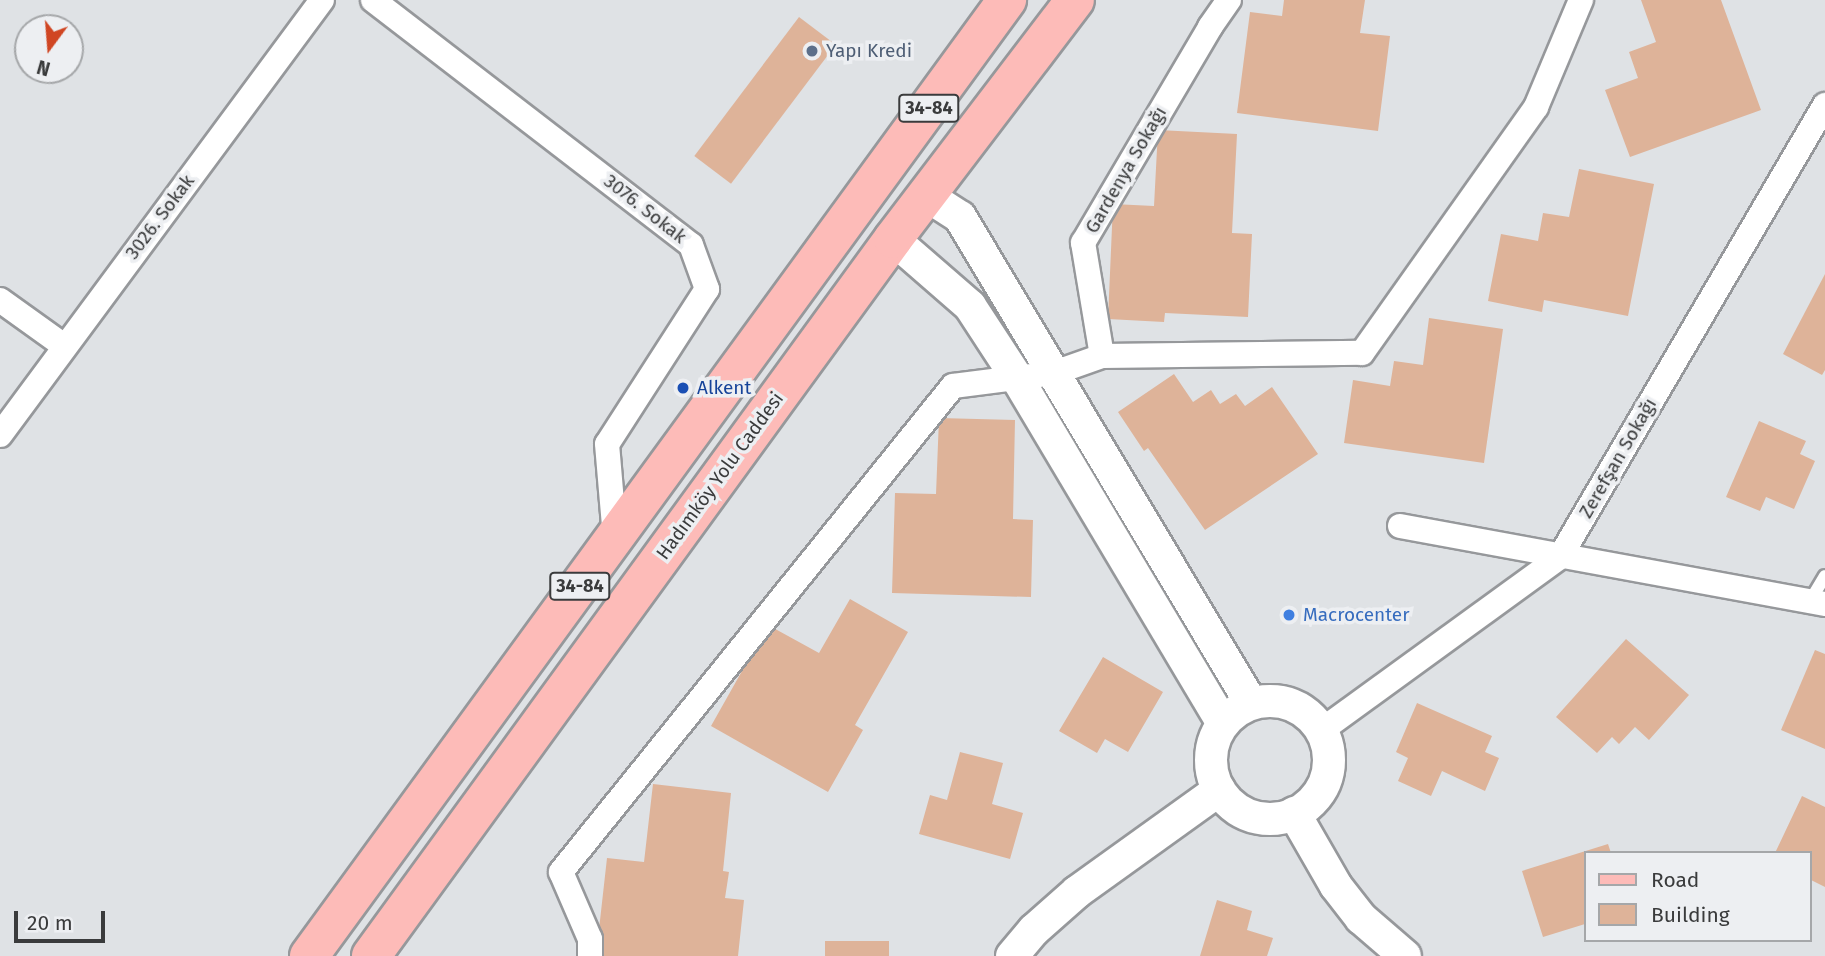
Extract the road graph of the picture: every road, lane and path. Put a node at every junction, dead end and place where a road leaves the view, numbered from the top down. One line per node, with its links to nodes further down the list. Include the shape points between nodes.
1 (322, 0): 13 (street, 3026. Sokak)
2 (373, 0): 19 (street, 3076. Sokak, via 691,244 707,289 607,444)
3 (1007, 0): 7 (main road, 34-84)
4 (1075, 0): 9 (main road, Hadımköy Yolu Caddesi / 34-84)
5 (1229, 0): 14 (street, Gardenya Sokağı, via 1083,243)
6 (1581, 0): 14 (street, via 1536,107 1362,353)
7 (970, 50): 9 (main road, via 952,105); 10 (main road, 34-84)
8 (1825, 105): 20 (street, Zerefşan Sokağı)
9 (910, 193): 10 (main road, via 866,204); 11 (main road, Hadımköy Yolu Caddesi / 34-84); 15 (street, via 960,218)
10 (851, 216): 19 (main road, 34-84)
11 (892, 239): 16 (street, via 970,306); 28 (main road, Hadımköy Yolu Caddesi / 34-84)
12 (0, 300): 13 (street)
13 (64, 346): 17 (street, 3026. Sokak)
14 (1102, 356): 15 (street)
15 (1054, 373): 16 (street); 23 (street)
16 (1017, 377): 24 (street); 30 (street, via 953,386 561,872 590,939)
17 (0, 435)
18 (1400, 526): 20 (street)
19 (615, 538): 29 (main road, 34-84)
20 (1560, 557): 22 (street); 25 (street, Zerefşan Sokağı)
21 (1825, 576): 22 (lane)
22 (1818, 602)
23 (1251, 703): 24 (street); 25 (street, via 1291,704 1309,714)
24 (1223, 723): 26 (street, via 1211,756)
25 (1322, 730): 27 (street, via 1329,747 1325,784 1314,800)
26 (1219, 790): 27 (street, via 1247,814 1264,819); 31 (street, via 1077,891)
27 (1294, 813): 32 (street, via 1361,918)
28 (384, 945)
29 (309, 956)
30 (590, 956)
31 (1012, 956)
32 (1405, 956)

